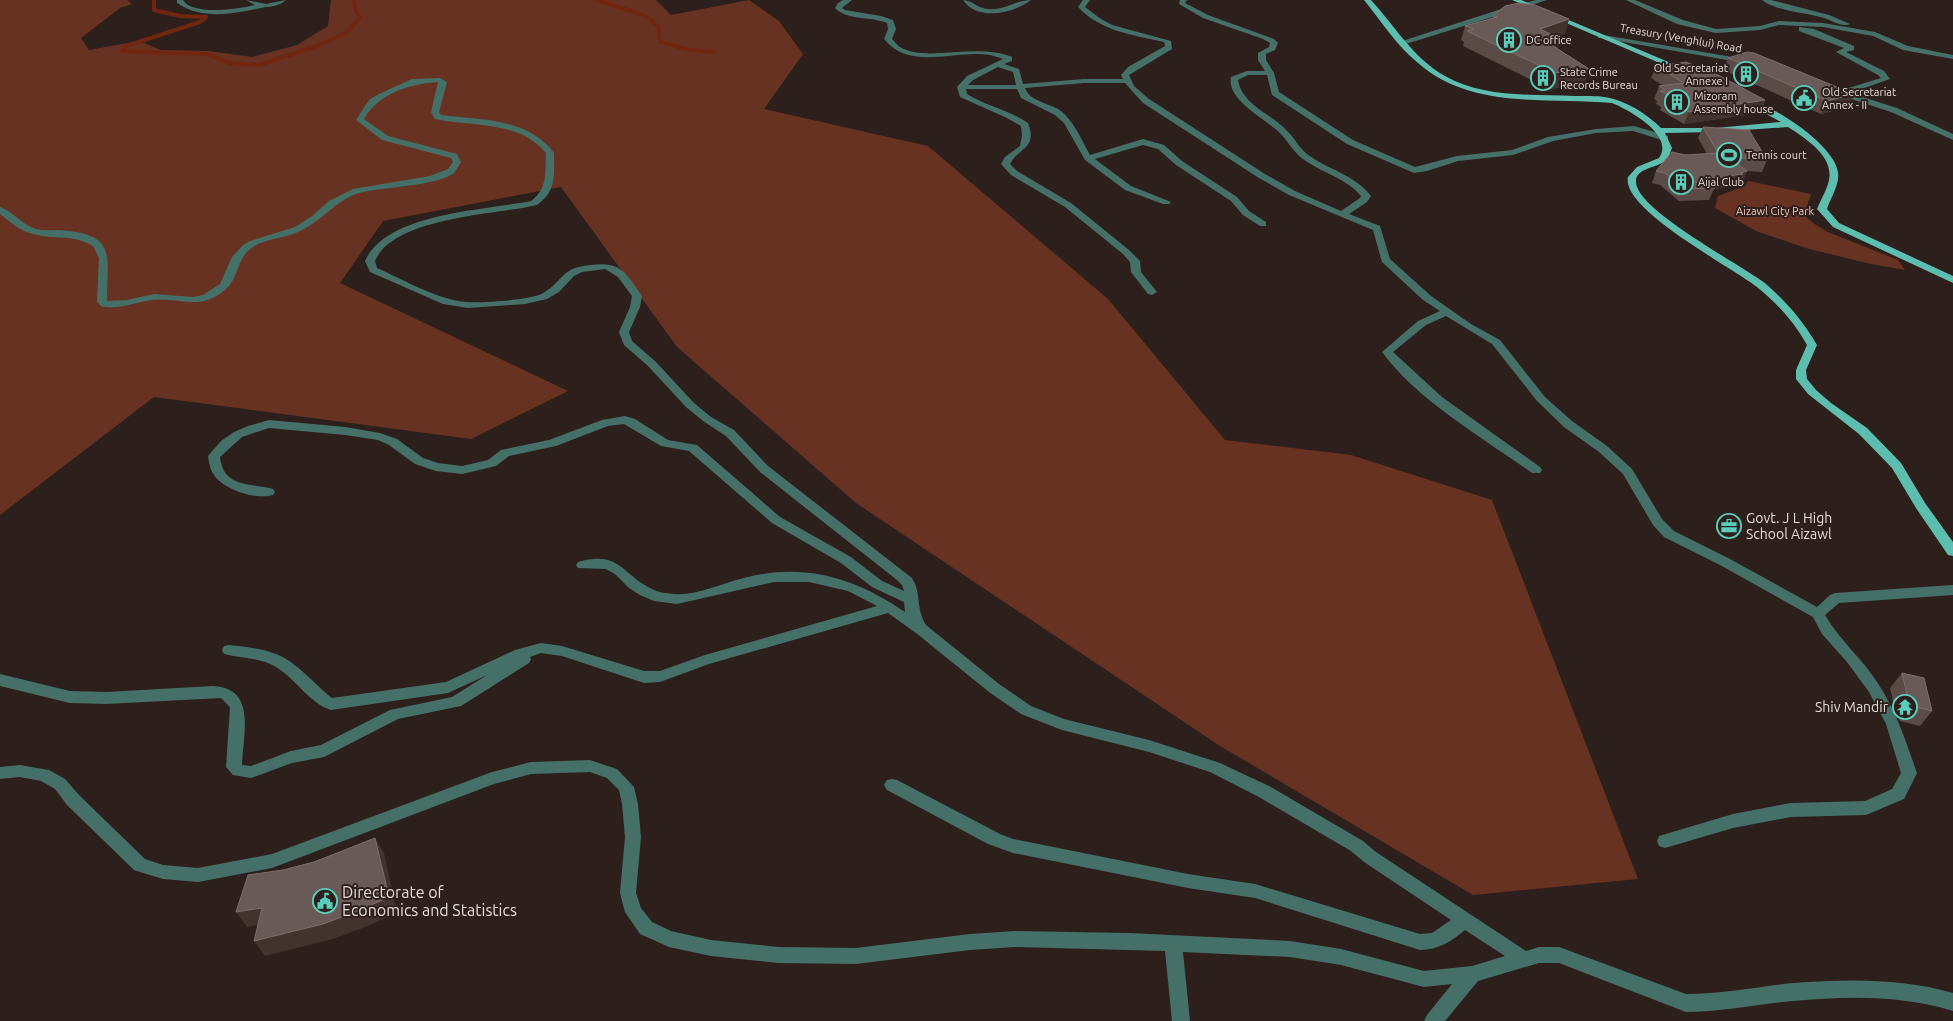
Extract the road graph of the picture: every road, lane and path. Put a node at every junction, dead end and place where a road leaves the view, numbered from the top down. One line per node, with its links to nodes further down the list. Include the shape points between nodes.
1 (180, 0): 15 (street, via 185,7 205,11 235,13)
2 (249, 0): 15 (street)
3 (283, 0): 15 (street)
4 (849, 0): 22 (street, via 838,8 843,12 890,22 892,29 888,39 900,50 937,56 993,52 1009,59)
5 (966, 0): 6 (street, via 987,13)
6 (1028, 0)
7 (1087, 0): 25 (street, via 1081,7 1098,22 1167,41 1169,47 1130,69 1126,75)
8 (1184, 0): 23 (street, via 1181,3 1194,12 1274,43 1272,48 1262,53 1262,60)
9 (1367, 0): 19 (main road)
10 (1515, 0): 14 (main road)
11 (1544, 0): 14 (street)
12 (1629, 0): 16 (street, via 1680,22 1716,31 1760,28)
13 (1765, 0): 17 (street, via 1828,16)
14 (1526, 4): 18 (main road); 19 (street)
15 (261, 6)
16 (1779, 23): 17 (street, via 1817,24); 29 (street, via 1811,30 1851,48 1840,52 1886,79)
17 (1862, 31): 20 (street, via 1906,48)
18 (1601, 36): 21 (street, Treasury (Venghlui) Road); 24 (main road)
19 (1403, 42): 32 (main road, via 1428,68 1457,85 1505,95 1614,101 1629,108)
20 (1953, 56)
21 (1753, 62)
22 (999, 65): 26 (street, via 970,78); 27 (street, via 1016,71)
23 (1270, 72): 32 (street, via 1275,93 1292,106 1356,145 1414,170 1457,158 1513,152 1551,139 1608,130 1634,128); 37 (street, via 1247,73 1234,79 1234,84 1252,106 1285,133 1302,155 1343,176 1362,190 1366,196 1364,200)
24 (1695, 75)
25 (1128, 81): 27 (street, via 1084,80); 37 (street, via 1146,101 1262,176)
26 (961, 87): 27 (street); 40 (street, via 963,94 974,103 1013,116 1025,125 1028,137 1021,151 1007,159 1005,164 1014,173 1068,205 1126,252 1135,262 1142,282)
27 (1020, 87): 34 (street, via 1024,96 1049,107 1067,122)
28 (1833, 90): 29 (street)
29 (1842, 93): 33 (street, via 1894,110)
30 (1740, 95): 31 (main road)
31 (1790, 124): 32 (main road); 39 (main road, via 1816,142 1831,163 1834,173 1822,209 1836,225)
32 (1662, 134): 44 (main road, via 1668,148 1665,156 1633,175 1633,188 1665,222 1771,294 1806,333 1812,345 1801,370 1802,379 1812,392 1864,431 1897,466)
33 (1953, 137)
34 (1088, 158): 35 (street, via 1128,188); 38 (street, via 1143,142 1152,143 1234,199 1246,213)
35 (1166, 202)
36 (0, 210): 47 (street, via 30,231 77,236 102,248 102,302 105,304 154,297 199,300 224,286 237,257 246,247 298,229 339,198 356,191 432,178 451,171 457,162 454,156 385,138 360,120 372,102 382,96 415,81 440,80 443,82 435,112 438,117 517,128 545,145 551,159 546,192 534,203 433,222 395,234 372,255 373,270 461,305 534,299 550,294 580,269 599,265 612,267 637,296 624,332 628,343 690,405 730,433 764,469 903,577 911,586)
37 (1342, 215): 41 (street, via 1377,228 1385,260)
38 (1263, 224)
39 (1953, 280)
40 (1152, 292)
41 (1447, 312): 42 (street, via 1422,323 1388,352 1404,372); 49 (street, via 1496,342 1541,398 1628,472 1657,522 1669,534)
42 (1536, 470)
43 (269, 492): 47 (street, via 252,490 219,477 214,456 225,442 245,431 269,424 380,437 428,465 462,470 488,465 505,453 625,420 665,443 693,448 776,520 846,560 877,584)
44 (1953, 552)
45 (583, 565): 48 (street, via 609,565 620,570 634,585 665,598 688,598 746,582 792,576 852,587)
46 (1953, 590): 49 (street, via 1836,598)
47 (912, 600): 50 (street, via 912,614)
48 (889, 608): 50 (street); 51 (street, via 705,660 656,678)
49 (1818, 614): 56 (street, via 1874,688 1893,724 1909,773 1898,794 1866,808 1791,810 1733,821)
50 (921, 629): 57 (street, via 1026,710 1062,724 1149,746 1229,773 1357,846)
51 (541, 648): 52 (street, via 520,654 448,687 331,704 282,664 261,655); 53 (street, via 456,702 395,714 324,751 291,757 252,772 238,771 234,767 237,707 228,695 213,692 70,697)
52 (230, 650)
53 (0, 680)
54 (0, 773): 58 (street, via 20,771 44,775 60,784 140,865 164,872 198,875 272,861 492,778 531,768 590,766 612,773 626,787 633,837 628,893 633,912 646,928 668,939 711,948 778,955 856,956 1014,939)
55 (892, 786): 57 (street, via 1013,846 1188,881 1255,890 1420,942 1437,940)
56 (1665, 841)
57 (1465, 920): 59 (street)
58 (1172, 943): 60 (street, via 1298,950 1341,957 1424,979); 62 (street)
59 (1522, 958): 60 (street); 61 (street, via 1559,955 1686,1003 1864,988 1928,995)
60 (1472, 974): 63 (street)
61 (1953, 1002)
62 (1181, 1021)
63 (1434, 1021)

